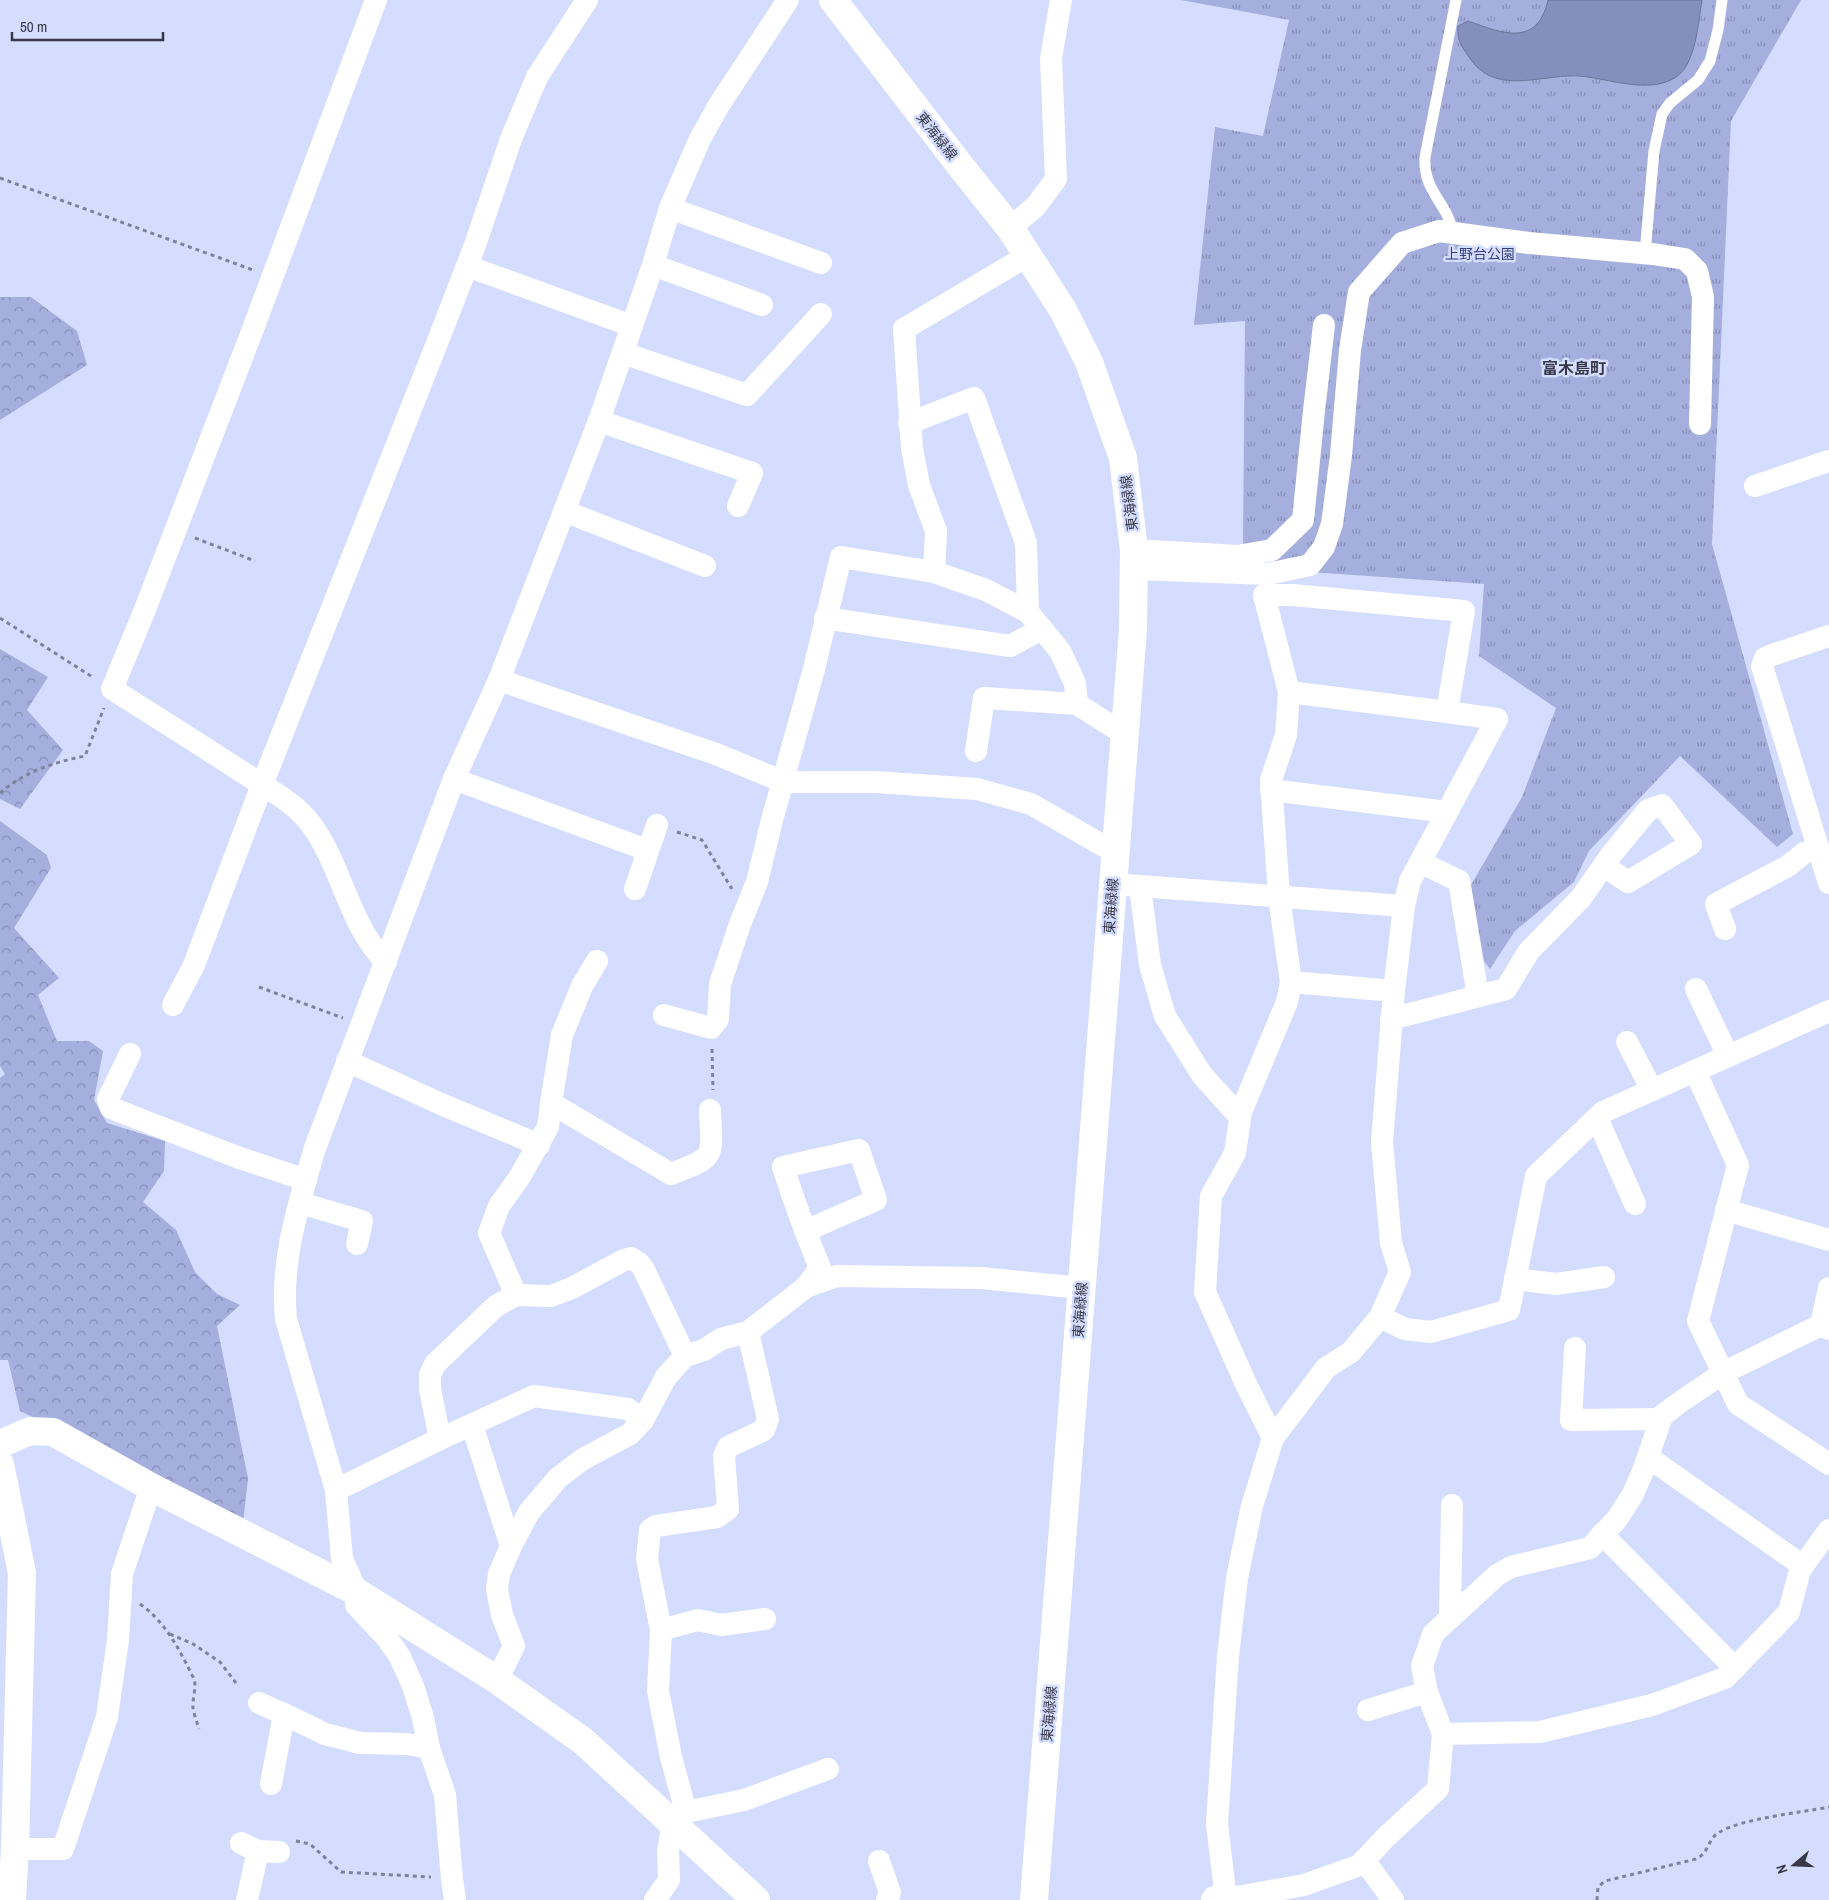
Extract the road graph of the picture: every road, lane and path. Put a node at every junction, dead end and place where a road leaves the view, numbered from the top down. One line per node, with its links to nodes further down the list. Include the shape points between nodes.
1 (376, 0): 17 (street)
2 (587, 0): 16 (street, via 537,77 511,140)
3 (788, 0): 9 (street, via 718,106)
4 (833, 0): 10 (main road, 東海緑線)
5 (1061, 0): 10 (street, via 1051,58 1056,179 1036,206)
6 (1456, 0): 11 (lane, via 1424,167 1428,183 1451,222)
7 (1722, 0): 12 (lane, via 1710,61 1698,80 1670,103 1662,114 1654,151)
8 (0, 178): 17 (path)
9 (670, 208): 14 (street); 15 (street)
10 (1010, 228): 13 (main road, 東海緑線)
11 (1452, 233): 12 (street); 31 (street, via 1439,231 1402,243 1359,292 1332,524 1324,547 1310,565 1268,574)
12 (1645, 253): 25 (street, via 1685,259 1698,271 1704,315)
13 (1027, 256): 24 (street, via 904,329); 31 (main road, 東海緑線, via 1063,310 1103,397 1123,458)
14 (821, 263)
15 (653, 265): 18 (street); 21 (street)
16 (467, 266): 21 (street); 49 (street)
17 (273, 277): 30 (street)
18 (762, 305)
19 (821, 314): 22 (street, via 747,395)
20 (1324, 325): 31 (street, via 1303,520 1272,550 1237,556)
21 (632, 326): 22 (street)
22 (623, 353): 23 (street)
23 (599, 421): 28 (street, via 752,474); 29 (street)
24 (909, 422): 34 (street, via 919,485 936,531); 35 (street, via 974,398 1026,543)
25 (1700, 424)
26 (1829, 461): 27 (street)
27 (1755, 486)
28 (738, 506)
29 (564, 511): 33 (street); 40 (street)
30 (175, 531): 32 (path); 41 (street)
31 (1135, 559): 45 (main road, 東海緑線)
32 (255, 561)
33 (705, 566)
34 (934, 572): 35 (street, via 986,590); 37 (street, via 841,556)
35 (1028, 612): 38 (street)
36 (0, 618): 41 (path)
37 (825, 618): 38 (street, via 1010,646); 48 (street)
38 (1042, 629): 43 (street, via 1060,651 1075,683)
39 (1829, 636): 54 (street, via 1765,658 1762,666)
40 (499, 680): 47 (street); 48 (street, via 716,754)
41 (112, 689): 49 (street); 51 (path, via 85,756 43,767)
42 (1289, 692): 44 (street); 44 (street, via 1264,595 1464,611); 50 (street, via 1286,735 1271,780)
43 (1077, 704): 45 (street); 46 (street, via 984,698)
44 (1448, 712): 52 (street, via 1497,719)
45 (1124, 734): 56 (main road, 東海緑線)
46 (976, 751)
47 (454, 779): 55 (street); 68 (street)
48 (784, 782): 56 (street, via 875,782 977,789 1031,804); 65 (street, via 757,882)
49 (262, 785): 68 (street, via 290,802 309,821 325,845 368,940); 74 (street, via 194,965)
50 (1271, 790): 52 (street); 63 (street)
51 (0, 794)
52 (1447, 812): 57 (street)
53 (657, 825): 55 (street); 65 (path, via 702,840)
54 (1820, 836): 60 (street); 66 (street, via 1788,866 1716,904)
55 (647, 850): 62 (street)
56 (1114, 852): 59 (main road, 東海緑線)
57 (1420, 862): 64 (street, via 1410,881); 73 (street, via 1459,881)
58 (1604, 866): 73 (street, via 1581,898 1529,951 1506,989)
59 (1113, 884): 61 (street); 101 (main road, 東海緑線)
60 (1829, 884)
61 (1140, 887): 63 (street); 88 (street, via 1150,965 1165,1016 1202,1075)
62 (635, 889)
63 (1279, 898): 64 (street); 69 (street)
64 (1404, 906): 72 (street)
65 (745, 911): 79 (street, via 720,984 718,1019)
66 (1725, 928)
67 (597, 961): 86 (street, via 582,986 562,1036)
68 (386, 962): 78 (street)
69 (1291, 982): 72 (street); 88 (street, via 1287,1002)
70 (259, 987): 78 (path)
71 (1696, 989): 82 (street)
72 (1394, 991): 77 (street)
73 (1478, 996): 77 (street)
74 (173, 1006)
75 (1829, 1011): 82 (street)
76 (664, 1015): 79 (street)
77 (1391, 1019): 104 (street, via 1382,1142 1391,1243 1400,1272)
78 (362, 1025): 83 (street)
79 (711, 1028): 87 (path, via 714,1101)
80 (1627, 1042): 85 (street)
81 (130, 1054): 91 (street, via 108,1099 111,1108)
82 (1728, 1056): 84 (street)
83 (347, 1061): 90 (street); 91 (street)
84 (1696, 1071): 85 (street); 94 (street, via 1738,1165)
85 (1652, 1090): 89 (street, via 1603,1112)
86 (551, 1102): 87 (street, via 671,1174 703,1162 712,1149); 90 (street, via 548,1127)
87 (710, 1110)
88 (1240, 1117): 113 (street, via 1235,1153 1211,1196 1205,1292)
89 (1597, 1118): 93 (street); 99 (street, via 1536,1176)
90 (539, 1145): 103 (street, via 499,1206 489,1233)
91 (306, 1180): 92 (street)
92 (300, 1203): 97 (street, via 362,1221); 120 (street, via 283,1295 286,1319)
93 (1635, 1204)
94 (1726, 1210): 96 (street); 109 (street, via 1698,1321)
95 (805, 1231): 100 (street, via 820,1268)
96 (1829, 1240)
97 (357, 1244)
98 (1604, 1277): 99 (street, via 1556,1284)
99 (1515, 1279): 104 (street, via 1509,1310 1431,1332 1405,1329)
100 (806, 1287): 101 (street, via 837,1276 981,1278); 106 (street)
101 (1081, 1288): 156 (main road, 東海緑線)
102 (1829, 1288): 105 (street)
103 (516, 1295): 108 (street, via 551,1296 631,1258 643,1268); 114 (street, via 496,1306 436,1364 430,1375)
104 (1380, 1317): 113 (street, via 1351,1352 1326,1368)
105 (1825, 1327): 109 (street)
106 (748, 1332): 108 (street, via 721,1339 704,1350); 130 (street, via 768,1419 764,1430 728,1447 724,1456 728,1509 717,1517 656,1526 650,1530 647,1559)
107 (1575, 1348): 110 (street, via 1571,1420)
108 (685, 1356): 111 (street, via 666,1377)
109 (1723, 1373): 110 (street, via 1676,1405); 118 (street, via 1738,1404)
110 (1662, 1419): 116 (street)
111 (643, 1420): 112 (street, via 628,1409 534,1396); 124 (street, via 630,1434 583,1459 558,1478 529,1512)
112 (472, 1425): 114 (street); 124 (street)
113 (1273, 1438): 157 (street, via 1250,1515 1237,1578 1228,1656 1217,1824)
114 (440, 1439): 120 (street)
115 (0, 1444): 119 (main road, via 30,1432 54,1432)
116 (1648, 1457): 123 (street, via 1632,1496); 125 (street)
117 (0, 1464): 146 (main road, via 22,1573)
118 (1829, 1464)
119 (150, 1487): 126 (main road); 127 (street, via 122,1574)
120 (336, 1490): 126 (street, via 342,1559)
121 (1452, 1505): 128 (street)
122 (1829, 1530): 125 (street)
123 (1602, 1534): 128 (street, via 1590,1548 1510,1566); 132 (street)
124 (511, 1546): 133 (street, via 499,1574 497,1589 514,1646)
125 (1803, 1566): 132 (street, via 1789,1612)
126 (357, 1592): 133 (main road); 141 (street, via 356,1604 400,1657 423,1718)
127 (120, 1599): 131 (path, via 144,1606); 146 (street, via 118,1640 107,1717 63,1849)
128 (1450, 1618): 135 (street, via 1433,1634 1422,1666)
129 (765, 1619): 130 (street, via 721,1625 698,1620)
130 (661, 1630): 145 (street, via 658,1691)
131 (170, 1634): 134 (path, via 193,1644 220,1662); 139 (path, via 196,1684 193,1708)
132 (1735, 1668): 140 (street, via 1725,1678 1652,1705 1576,1724 1540,1732)
133 (497, 1680): 145 (main road, via 583,1741)
134 (236, 1683)
135 (1427, 1692): 137 (street); 140 (street)
136 (259, 1703): 138 (street)
137 (1368, 1710)
138 (284, 1714): 141 (street, via 326,1734 360,1743); 143 (street)
139 (199, 1729)
140 (1443, 1734): 148 (street, via 1438,1789)
141 (428, 1748): 150 (street, via 445,1796)
142 (828, 1769): 145 (street, via 744,1800)
143 (272, 1784)
144 (1829, 1808): 159 (path, via 1746,1822 1717,1833 1702,1856 1605,1881 1598,1887)
145 (679, 1817): 153 (street, via 668,1851 669,1880); 154 (main road)
146 (15, 1849): 151 (main road)
147 (259, 1849): 150 (path, via 298,1841 310,1844 341,1872); 152 (street)
148 (1364, 1860): 157 (street, via 1360,1865 1304,1885); 158 (street)
149 (879, 1861): 155 (street, via 890,1894)
150 (454, 1889)
151 (12, 1900)
152 (247, 1900)
153 (655, 1900)
154 (756, 1900)
155 (887, 1900)
156 (1034, 1900)
157 (1223, 1900)
158 (1393, 1900)
159 (1597, 1900)

